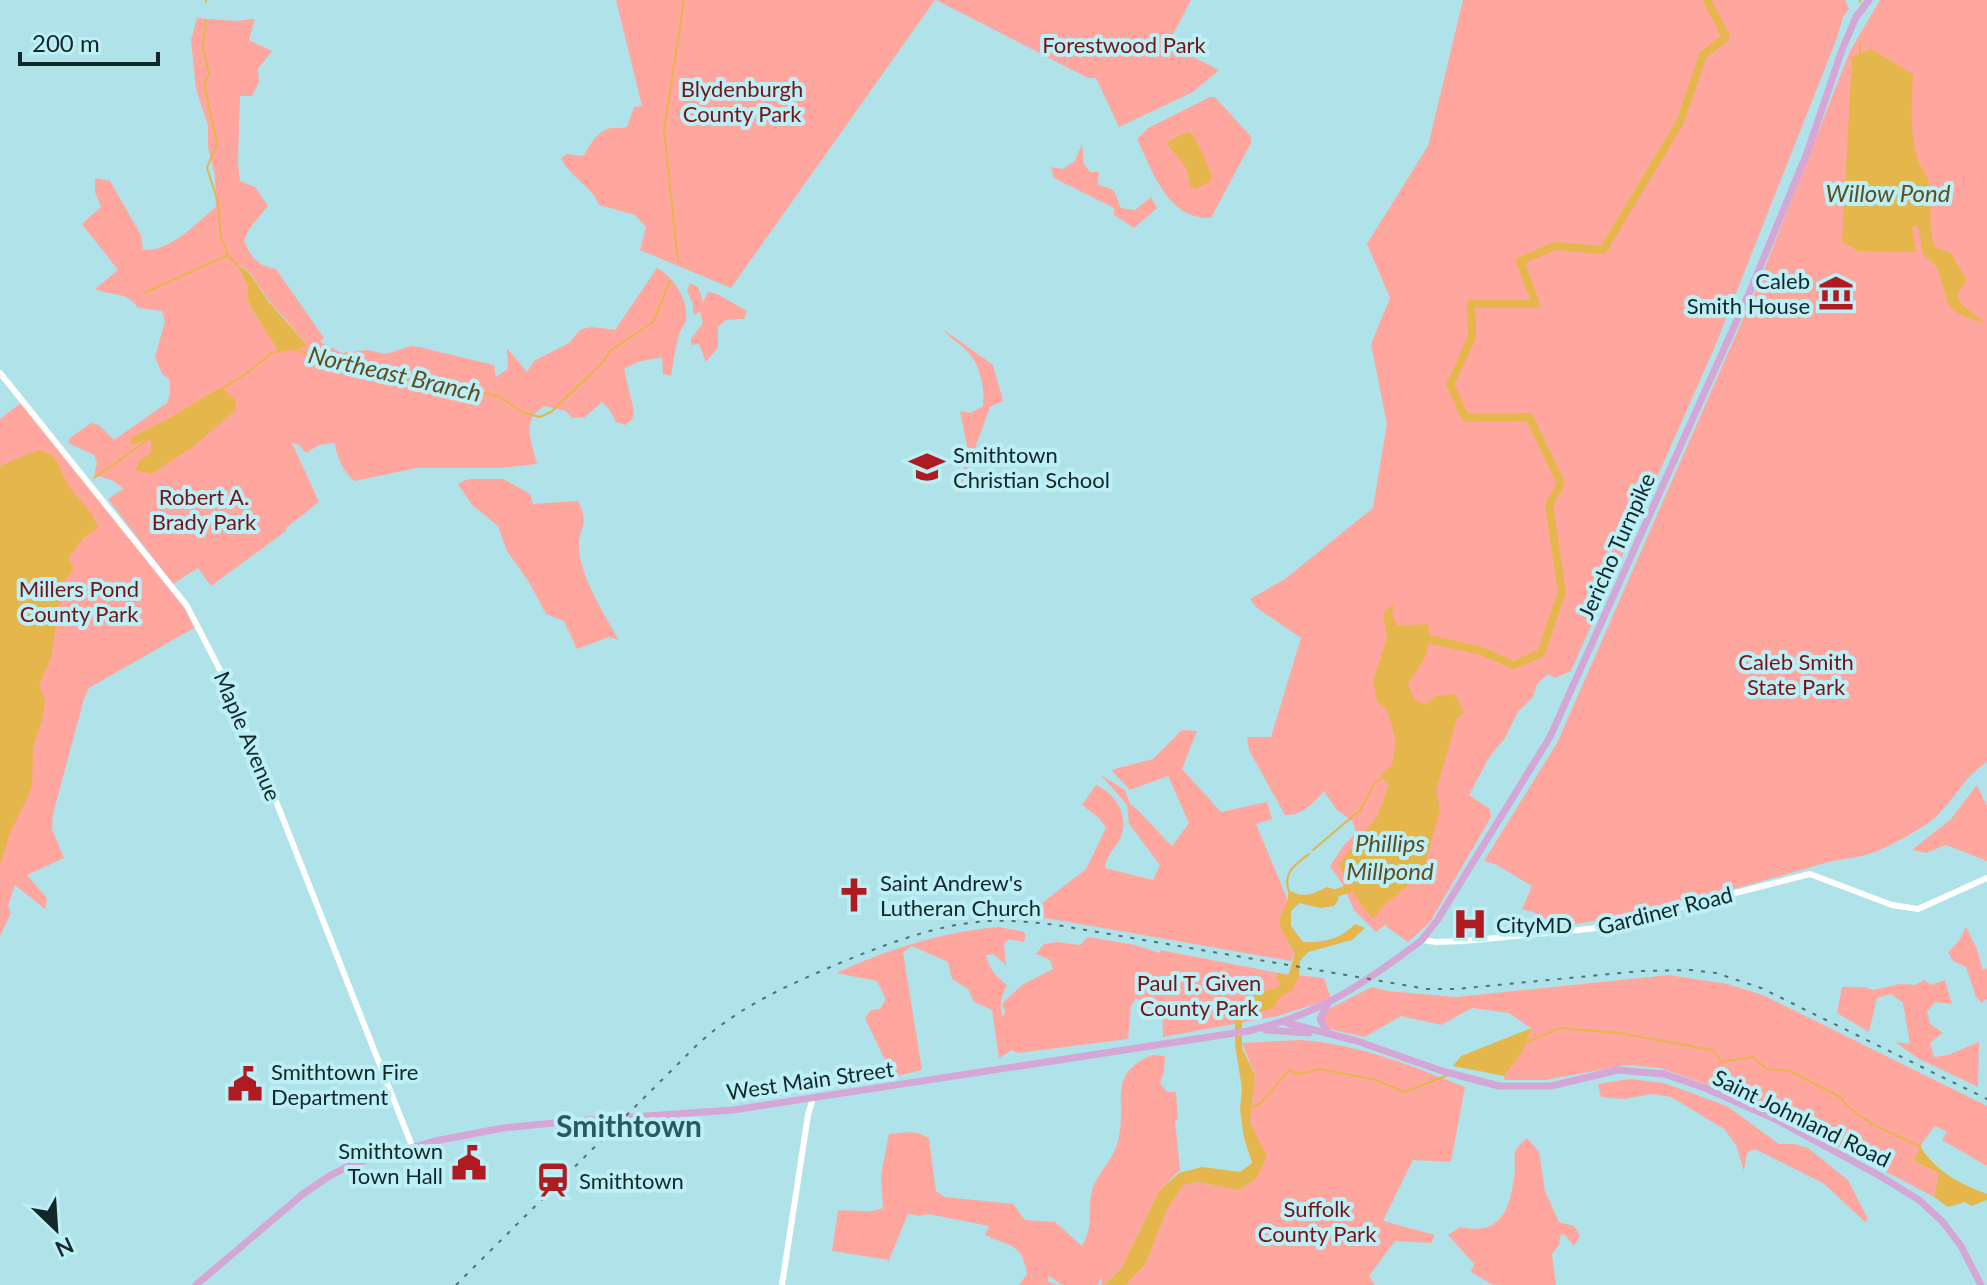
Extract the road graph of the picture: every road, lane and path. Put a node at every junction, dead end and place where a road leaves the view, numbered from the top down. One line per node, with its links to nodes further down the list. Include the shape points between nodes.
1 (1869, 0): 4 (main road, Jericho Turnpike, via 1842,50 1807,153 1750,291 1550,737)
2 (0, 373): 13 (main road, Maple Avenue, via 187,606 272,791)
3 (1987, 878): 4 (main road, Gardiner Road, via 1908,909 1810,874 1598,928)
4 (1422, 940): 5 (main road, Jericho Turnpike)
5 (1328, 1004): 6 (main road, Jericho Turnpike); 10 (main road, via 1320,1019)
6 (1303, 1015): 7 (main road, Jericho Turnpike); 8 (main road)
7 (1285, 1022): 8 (main road, Saint Johnland Road); 9 (main road, West Main Street)
8 (1302, 1029): 9 (main road, Saint Johnland Road); 10 (main road, Saint Johnland Road); 11 (main road, Saint Johnland Road)
9 (1248, 1031): 12 (main road, West Main Street)
10 (1328, 1033): 11 (main road, Saint Johnland Road)
11 (1421, 1063): 16 (main road, Saint Johnland Road, via 1499,1086 1551,1086 1618,1070 1664,1074 1705,1088 1775,1119 1919,1200 1961,1246)
12 (813, 1098): 13 (main road, West Main Street, via 727,1111 503,1128); 15 (main road)
13 (412, 1146): 14 (main road, West Main Street, via 331,1175)
14 (196, 1285)
15 (782, 1285)
16 (1981, 1285)

